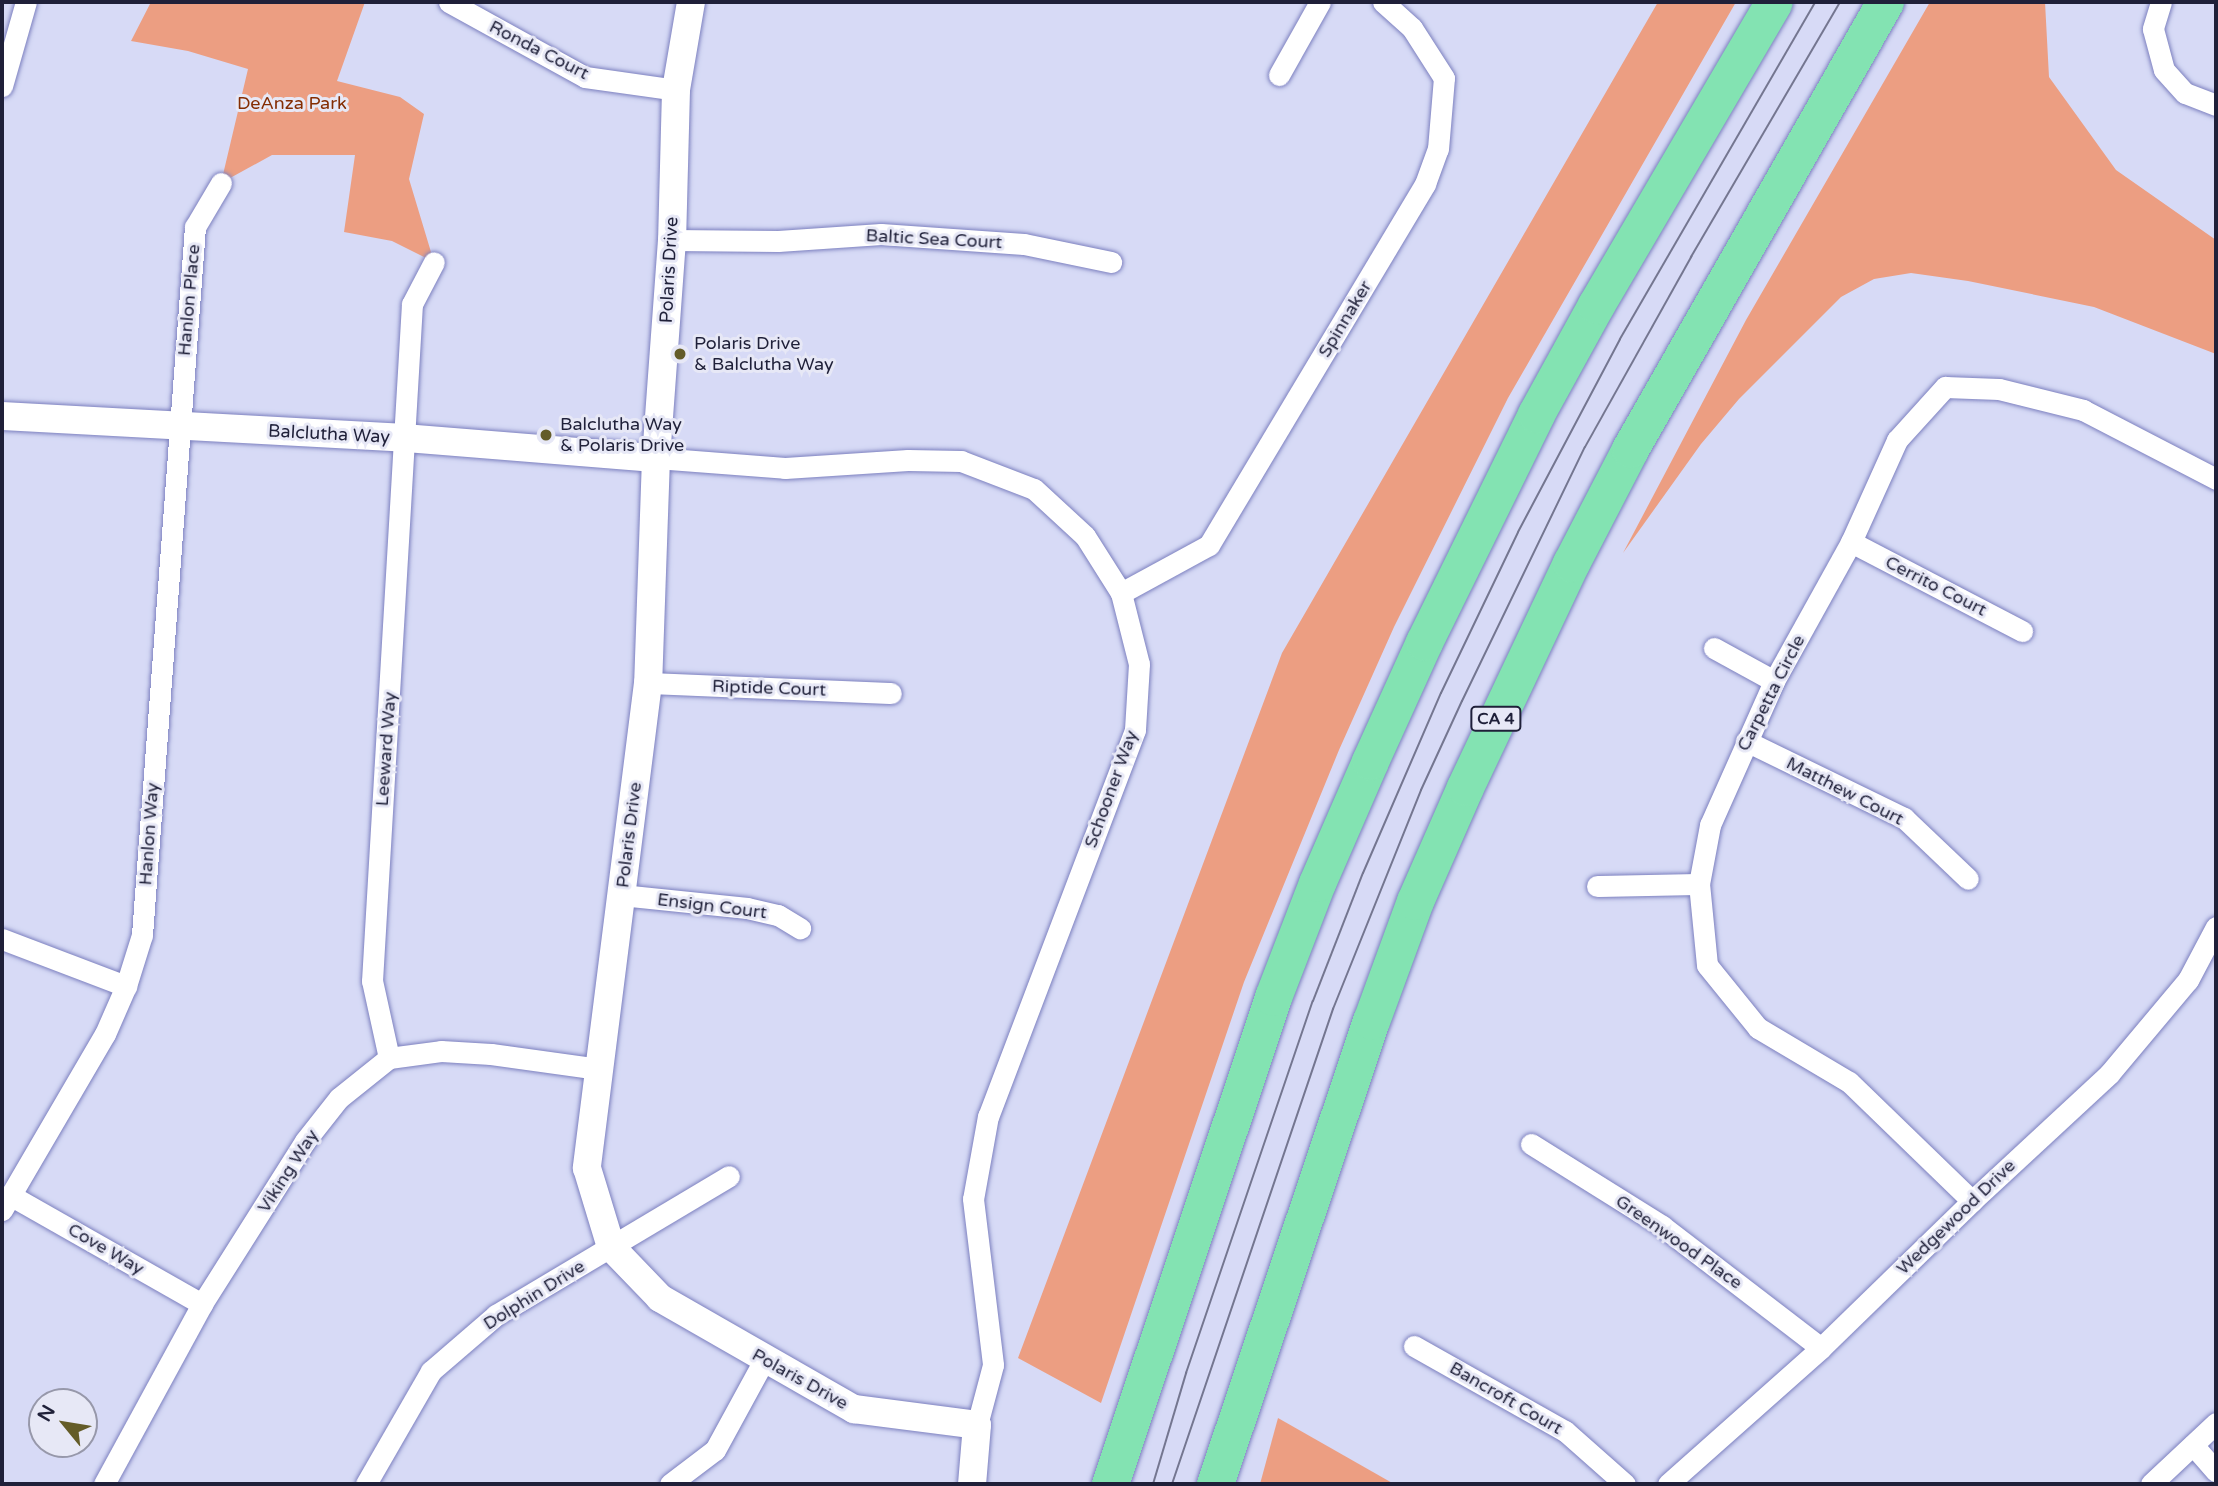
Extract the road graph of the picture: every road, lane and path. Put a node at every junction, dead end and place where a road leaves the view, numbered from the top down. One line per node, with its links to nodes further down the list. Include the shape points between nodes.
1 (26, 2): 10 (street)
2 (449, 2): 11 (street, Ronda Court, via 585,77)
3 (691, 2): 11 (street, Polaris Drive)
4 (1320, 2): 9 (street)
5 (1383, 2): 23 (street, Spinnaker, via 1412,28 1444,78 1438,149 1425,184 1209,545)
6 (1774, 2): 57 (highway, via 1536,414 1370,761 1273,997)
7 (1885, 2): 58 (highway, CA 4, via 1630,449 1465,787 1415,901 1344,1098)
8 (2161, 2): 12 (street, via 2153,29 2164,70 2185,93)
9 (1279, 75)
10 (2, 86)
11 (676, 90): 14 (street, Polaris Drive)
12 (2216, 105)
13 (221, 183): 18 (street, Hanlon Place, via 195,227)
14 (671, 240): 16 (street, Baltic Sea Court, via 778,241 881,234 1024,244); 20 (street, Polaris Drive)
15 (434, 262): 19 (street, Leeward Way, via 412,304)
16 (1111, 262)
17 (2, 416): 18 (street, Balclutha Way)
18 (179, 425): 19 (street, Balclutha Way); 37 (street, Hanlon Way, via 142,935)
19 (405, 438): 20 (street, Balclutha Way); 38 (street, Leeward Way, via 372,981)
20 (656, 457): 23 (street, Schooner Way, via 785,468 961,461 1034,489 1085,536); 27 (street, Polaris Drive)
21 (2216, 480): 22 (street, Carpetta Circle, via 2083,411 1999,389 1945,387 1898,440)
22 (1851, 542): 24 (street, Cerrito Court); 26 (street, Carpetta Circle)
23 (1121, 593): 50 (street, Schooner Way, via 1139,664 1135,730 988,1116 973,1199 993,1364)
24 (2022, 631)
25 (1714, 648): 26 (street)
26 (1774, 681): 29 (street, Carpetta Circle)
27 (648, 683): 28 (street, Riptide Court); 33 (street, Polaris Drive)
28 (891, 693)
29 (1746, 741): 30 (street, Matthew Court, via 1904,818); 31 (street, Carpetta Circle, via 1710,825)
30 (1968, 879)
31 (1699, 884): 32 (street); 42 (street, Carpetta Circle, via 1707,965 1758,1028 1849,1082)
32 (1597, 886)
33 (621, 895): 35 (street, Ensign Court, via 747,908 778,915); 39 (street, Polaris Drive)
34 (2216, 927): 42 (street, Wedgewood Drive, via 2188,979 2109,1074)
35 (800, 928)
36 (2, 939): 37 (street)
37 (126, 986): 43 (street, Hanlon Way, via 104,1034)
38 (389, 1058): 39 (street, via 441,1051); 45 (street, Viking Way, via 339,1098 305,1141)
39 (598, 1069): 44 (street, Polaris Drive, via 587,1168)
40 (1531, 1144): 47 (street, Greenwood Place, via 1662,1226)
41 (729, 1176): 44 (street, Dolphin Drive)
42 (1972, 1201): 47 (street, Wedgewood Drive)
43 (6, 1202): 45 (street, Cove Way)
44 (611, 1247): 48 (street, Polaris Drive, via 660,1298); 54 (street, Dolphin Drive, via 496,1315 431,1371)
45 (202, 1304): 53 (street, Viking Way)
46 (1414, 1346): 59 (street, Bancroft Court, via 1565,1431)
47 (1821, 1348): 60 (street, Wedgewood Drive)
48 (764, 1360): 50 (street, Polaris Drive, via 854,1409); 55 (street, via 715,1450)
49 (2216, 1423): 51 (street)
50 (977, 1425): 56 (street, Schooner Way)
51 (2193, 1445): 52 (street); 61 (street)
52 (2216, 1471)
53 (104, 1484)
54 (366, 1484)
55 (670, 1484)
56 (972, 1484)
57 (1110, 1484)
58 (1215, 1484)
59 (1625, 1484)
60 (1668, 1484)
61 (2151, 1484)

